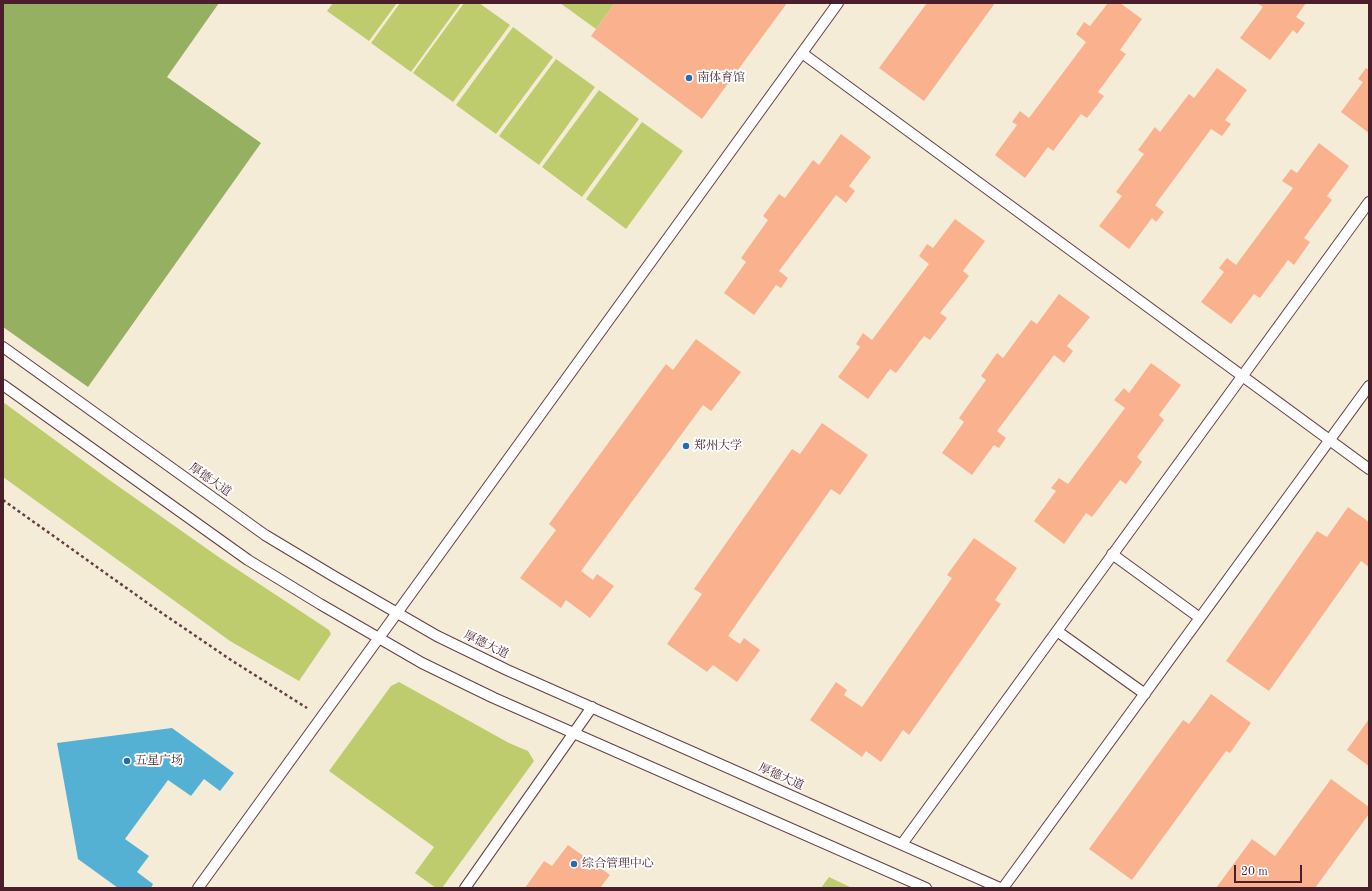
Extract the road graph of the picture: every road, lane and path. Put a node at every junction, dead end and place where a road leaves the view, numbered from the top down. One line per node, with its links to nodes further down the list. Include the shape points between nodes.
1 (838, 3): 2 (lane)
2 (802, 53): 5 (lane); 12 (lane)
3 (1367, 207): 5 (lane)
4 (3, 347): 12 (lane, 厚德大道, via 265,535)
5 (1242, 376): 8 (lane); 11 (lane)
6 (3, 385): 15 (lane, via 248,560)
7 (1369, 386): 8 (lane)
8 (1330, 440): 9 (lane); 13 (lane)
9 (1369, 469)
10 (3, 500): 18 (path, via 153,607)
11 (1112, 554): 13 (lane); 14 (lane)
12 (397, 613): 15 (lane); 17 (lane, 厚德大道, via 437,636)
13 (1200, 618): 16 (lane)
14 (1057, 631): 16 (lane); 20 (lane)
15 (378, 638): 18 (lane); 19 (lane, via 422,663)
16 (1145, 694): 24 (lane)
17 (592, 708): 19 (lane); 20 (lane, 厚德大道)
18 (321, 717): 21 (lane)
19 (574, 733): 22 (lane); 23 (lane)
20 (902, 844): 24 (lane, 厚德大道)
21 (198, 888)
22 (465, 888)
23 (926, 888)
24 (1002, 888)

